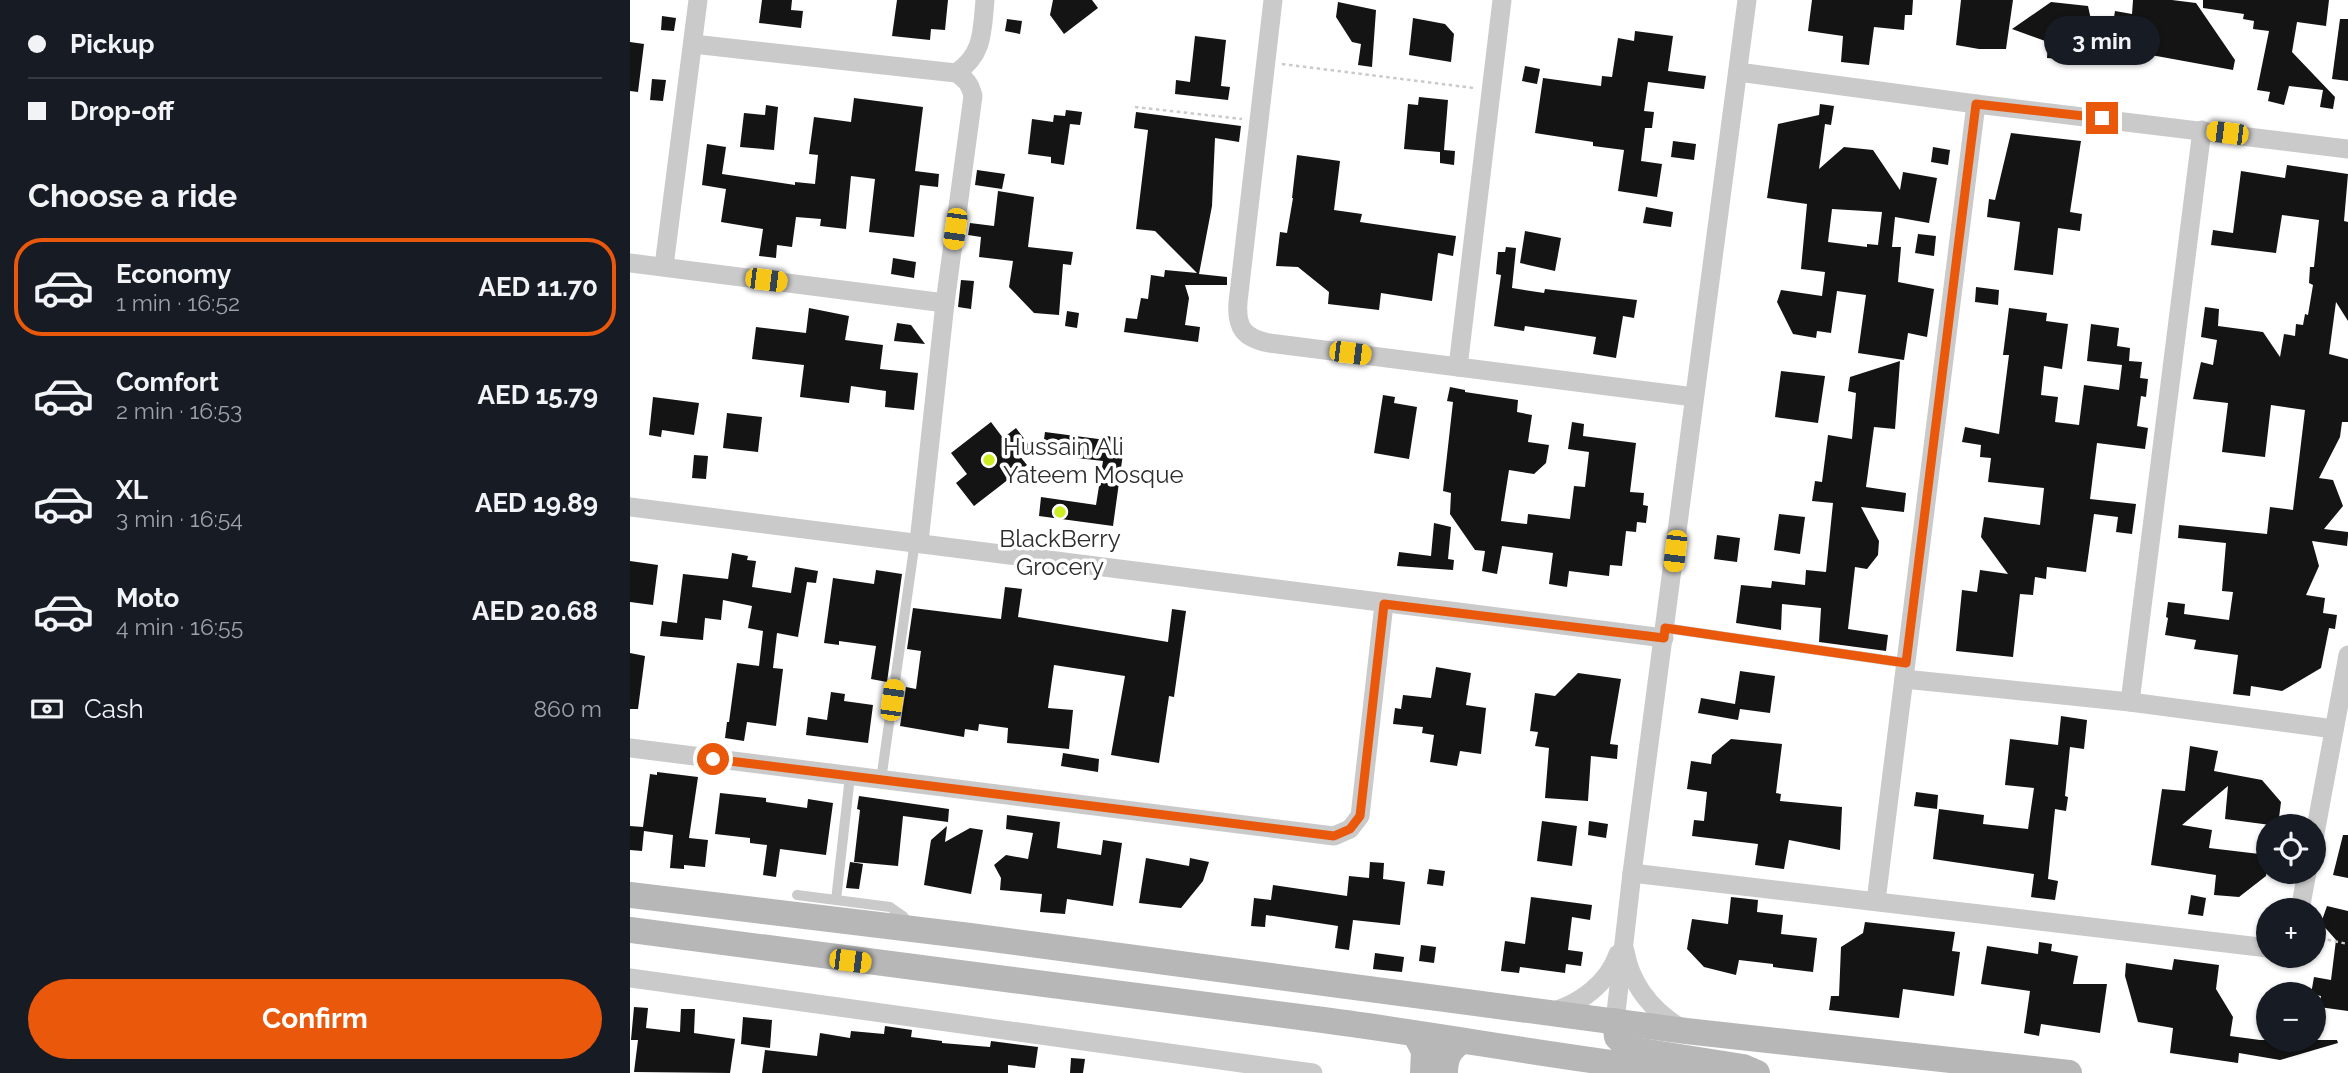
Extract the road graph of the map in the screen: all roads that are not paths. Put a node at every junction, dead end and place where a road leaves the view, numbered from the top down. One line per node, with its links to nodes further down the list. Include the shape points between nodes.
1 (698, 0): 6 (street)
2 (985, 0): 8 (street, via 975,56)
3 (1273, 0): 15 (street, via 1238,302 1237,317 1243,331 1269,343)
4 (1502, 0): 15 (street)
5 (1747, 0): 7 (street)
6 (693, 44): 8 (street); 13 (street)
7 (1738, 72): 9 (street); 16 (street)
8 (956, 73): 14 (street, via 970,86 973,96)
9 (1976, 104): 10 (street); 22 (street)
10 (2202, 130): 11 (street); 23 (street)
11 (2348, 149)
12 (630, 263): 13 (street)
13 (664, 266): 14 (street)
14 (945, 303): 18 (street)
15 (1458, 367): 16 (street)
16 (1694, 397): 20 (street)
17 (630, 506): 18 (street)
18 (917, 542): 19 (street); 27 (lane)
19 (1384, 604): 20 (street); 27 (street, via 1360,816 1350,829 1334,836)
20 (1665, 633): 22 (lane); 29 (street)
21 (2348, 655): 24 (street)
22 (1905, 671): 23 (street); 33 (street)
23 (2130, 702): 24 (street)
24 (2334, 729): 28 (street)
25 (630, 748): 26 (street)
26 (850, 776): 27 (street); 32 (lane)
27 (881, 780)
28 (2319, 814)
29 (1632, 873): 33 (street); 37 (street)
30 (630, 895): 35 (main road)
31 (797, 895): 32 (lane)
32 (836, 900): 35 (lane, via 890,907)
33 (1876, 901): 38 (street)
34 (630, 930): 39 (main road)
35 (915, 931): 36 (main road)
36 (970, 936): 39 (main road, via 962,963 871,954); 41 (main road)
37 (1623, 940): 41 (street, via 1616,960 1590,993); 42 (street); 43 (street, via 1640,990 1653,1007)
38 (2256, 947)
39 (850, 961): 44 (main road)
40 (630, 978): 46 (street)
41 (1545, 1014): 42 (main road)
42 (1615, 1021): 43 (main road); 50 (main road, via 1617,1037 1629,1049)
43 (1686, 1031): 51 (main road)
44 (1415, 1034): 45 (main road); 47 (main road, via 1424,1051)
45 (1461, 1042): 48 (main road, via 1450,1051); 49 (main road)
46 (1313, 1073)
47 (1423, 1073)
48 (1446, 1073)
49 (1689, 1073)
50 (1757, 1073)
51 (2069, 1073)

